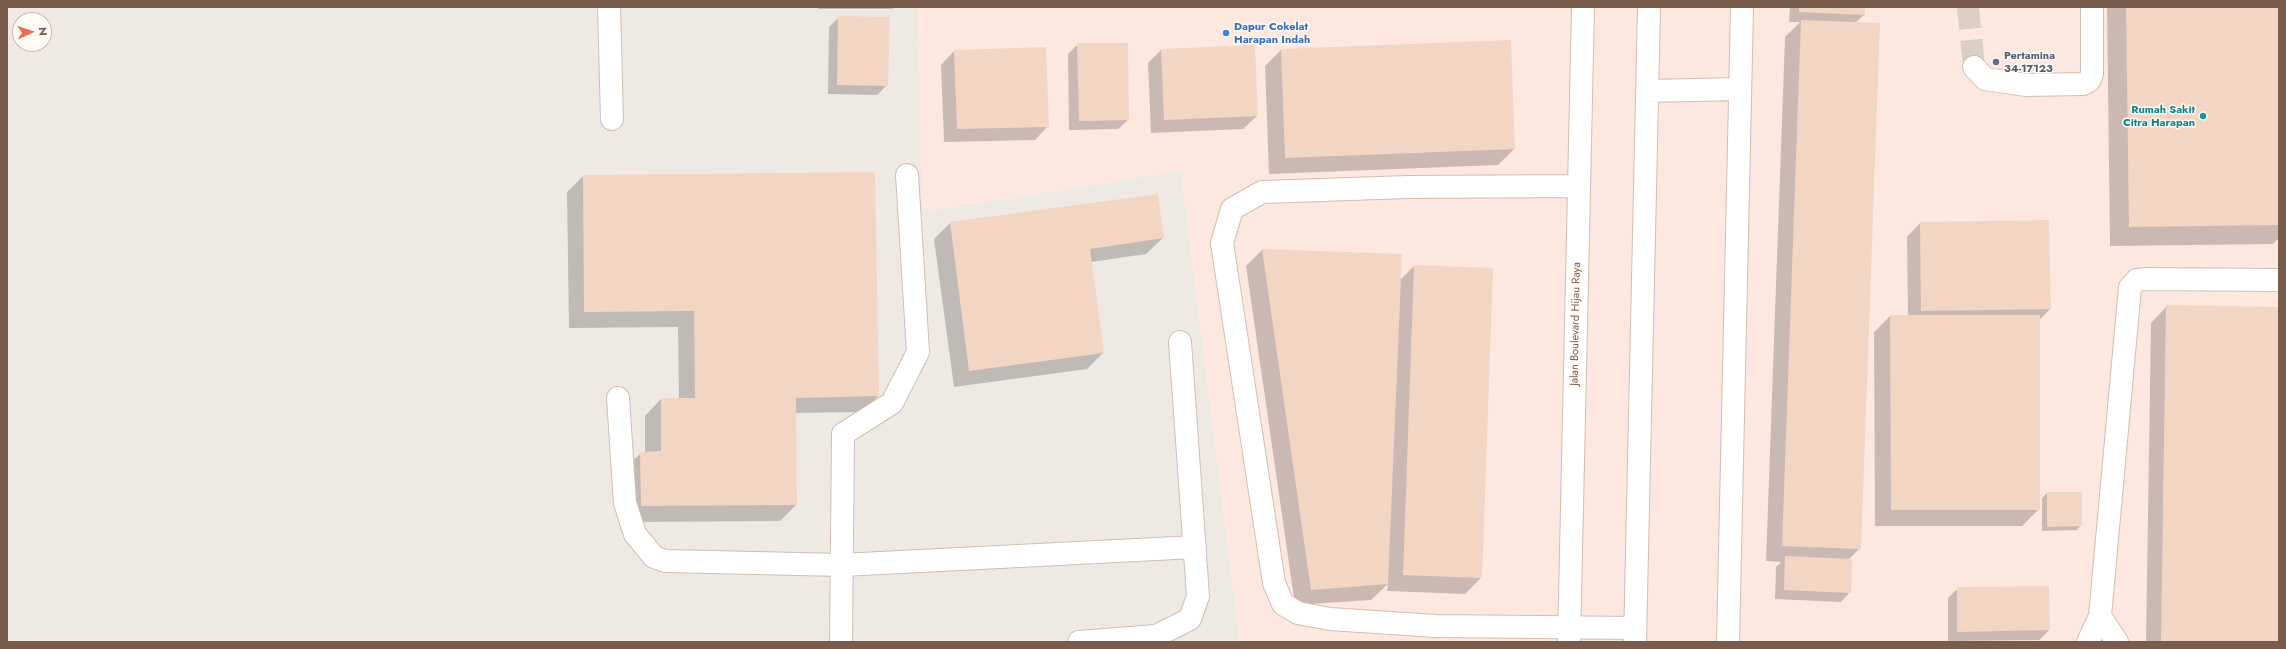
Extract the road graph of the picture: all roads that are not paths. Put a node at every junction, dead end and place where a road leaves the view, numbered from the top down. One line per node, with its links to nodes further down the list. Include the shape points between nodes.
1 (609, 7): 9 (street)
2 (1584, 7): 11 (street, Jalan Boulevard Hijau Raya)
3 (1649, 7): 8 (street)
4 (1742, 7): 7 (street)
5 (2092, 7): 6 (street, via 2092,74 2089,81 2083,84 2026,85 1985,79)
6 (1974, 67)
7 (1740, 89): 8 (street); 22 (street)
8 (1647, 91): 19 (street)
9 (612, 119)
10 (908, 175): 16 (street, via 918,352 892,403 843,434)
11 (1579, 186): 18 (street, Jalan Boulevard Hijau Raya); 18 (street, via 1408,187 1262,192 1232,209 1222,243 1274,583 1283,604 1298,613 1330,619)
12 (2279, 280): 17 (street, via 2145,278 2137,280 2130,287)
13 (1180, 342): 15 (street)
14 (618, 398): 16 (street, via 625,503 635,534 654,557 665,561)
15 (1195, 547): 16 (street); 21 (street, via 1198,596 1190,619 1156,636)
16 (842, 565): 20 (street)
17 (2100, 616): 23 (street); 24 (street)
18 (1569, 634): 19 (street)
19 (1635, 635)
20 (841, 642)
21 (1079, 642)
22 (1728, 642)
23 (2088, 642)
24 (2118, 642)

